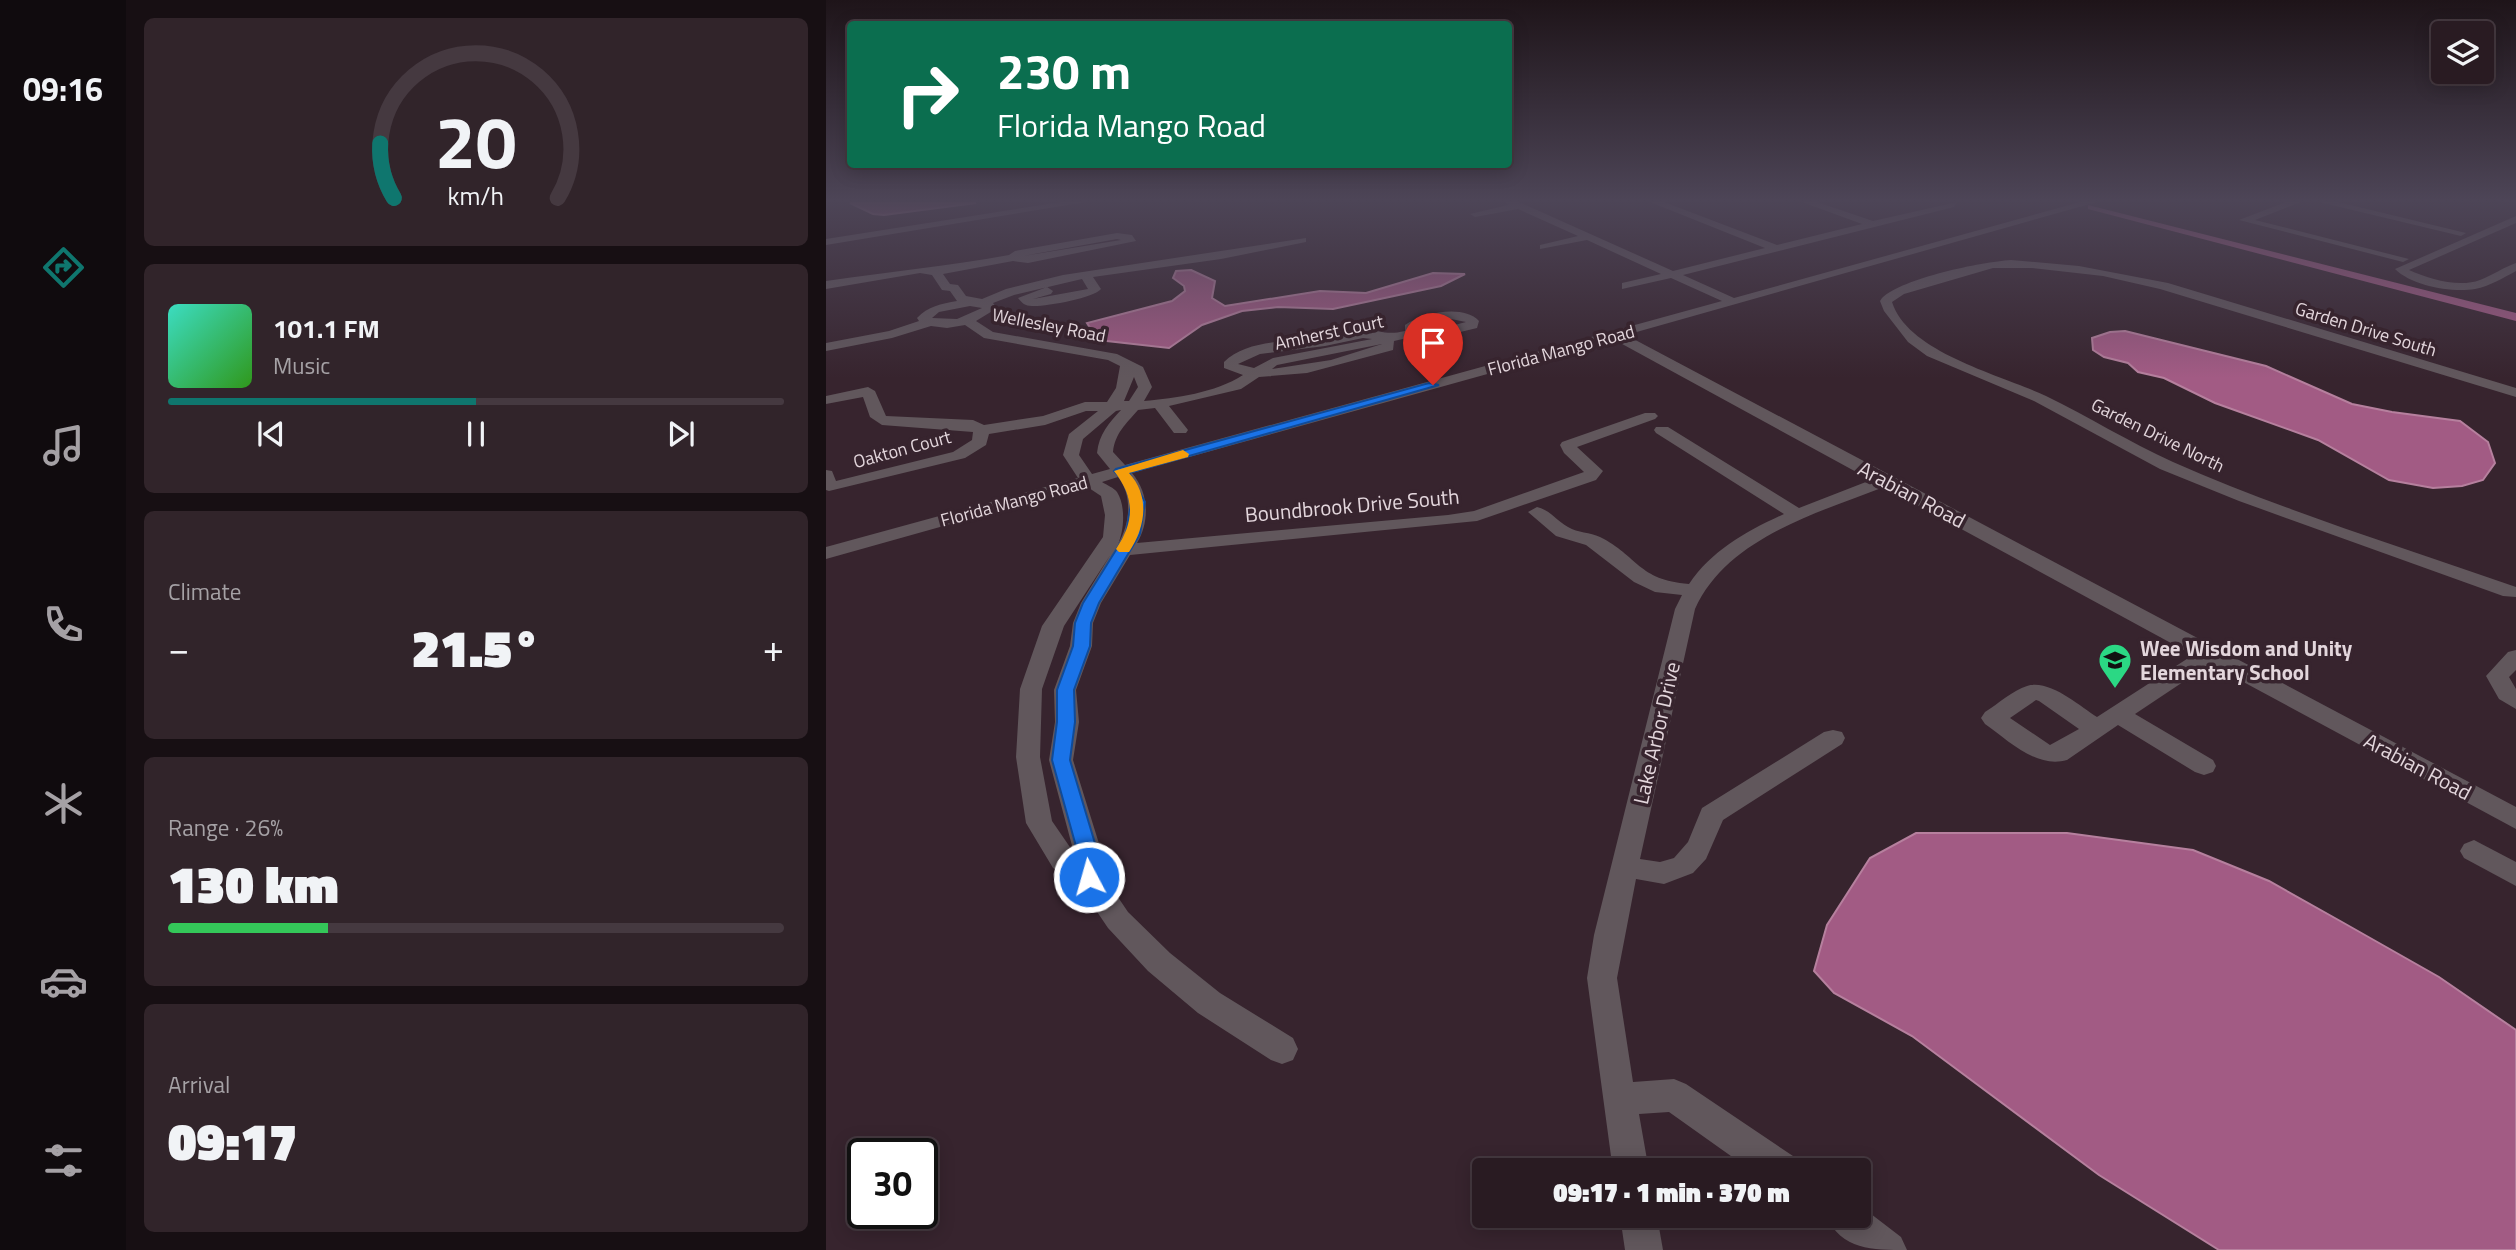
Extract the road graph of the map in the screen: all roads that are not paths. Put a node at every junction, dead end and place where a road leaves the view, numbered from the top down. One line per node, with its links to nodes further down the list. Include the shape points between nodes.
1 (1000, 260): 11 (street)
2 (1190, 260): 13 (street)
3 (1640, 260): 14 (street)
4 (1732, 260): 14 (street)
5 (1886, 260): 20 (street, Florida Mango Road)
6 (1909, 260): 9 (street, Florida Mango Road)
7 (1932, 260): 9 (street, Florida Mango Road)
8 (2421, 260): 10 (street, via 2401,269 2425,279 2471,286)
9 (1925, 263): 12 (street)
10 (2516, 266)
11 (936, 272): 15 (street, via 920,270); 17 (street, Wellesley Road)
12 (1958, 274): 33 (street, Garden Drive South, via 2011,264 2146,282); 51 (street, Garden Drive North, via 1900,291 1886,301 1913,340 1933,353 2039,398 2205,482)
13 (1084, 275): 18 (street); 19 (street, via 1095,289)
14 (1672, 275): 16 (street); 20 (street)
15 (826, 285)
16 (1626, 286)
17 (946, 287): 21 (street, Wellesley Road); 22 (street, via 940,291)
18 (1046, 287): 19 (street); 19 (street, via 1024,298 1034,303); 21 (street)
19 (1061, 299)
20 (1734, 302): 26 (street, Florida Mango Road)
21 (976, 303): 22 (street); 23 (street, via 990,307)
22 (944, 306): 24 (street, via 924,315)
23 (966, 320): 24 (street); 29 (street, Wellesley Road, via 989,335 1112,357)
24 (929, 322): 28 (street)
25 (1415, 332): 27 (street, Amherst Court)
26 (1615, 335): 42 (street, Florida Mango Road); 45 (street, Arabian Road)
27 (1385, 340): 30 (street, Amherst Court, via 1282,360); 30 (street, via 1363,334 1288,345 1231,360 1229,365)
28 (826, 347)
29 (1127, 365): 36 (street, Wellesley Road, via 1128,379); 37 (street, Wellesley Road, via 1138,370 1145,387)
30 (1258, 374): 32 (street, Amherst Court)
31 (1175, 387): 32 (street, via 1210,381 1218,386)
32 (1217, 391): 35 (street, Amherst Court)
33 (2516, 393)
34 (826, 400): 39 (street, Oakton Court, via 867,391 882,420 974,425)
35 (1159, 404): 37 (street, Amherst Court); 40 (street)
36 (1114, 406): 37 (street, Oakton Court); 39 (street, Oakton Court, via 1074,408 1045,420); 44 (street, Wellesley Road, via 1074,437 1071,455)
37 (1134, 406): 42 (street, via 1114,425 1105,442 1105,453)
38 (1650, 416): 48 (street, Boundbrook Drive South, via 1568,445 1595,471 1590,476 1477,516)
39 (981, 430): 43 (street, Oakton Court, via 980,442 958,455 835,486 830,486)
40 (1180, 430)
41 (1662, 430): 47 (street)
42 (1121, 471): 44 (street, Florida Mango Road); 48 (street, via 1138,502 1133,534)
43 (826, 475)
44 (1088, 480): 48 (street, Wellesley Road, via 1109,494); 49 (street, Florida Mango Road)
45 (1886, 480): 47 (street, Lake Arbor Drive); 52 (street, Arabian Road)
46 (1537, 512): 50 (street, via 1563,532 1593,541 1641,578 1662,588)
47 (1799, 516): 50 (street, Lake Arbor Drive, via 1731,550)
48 (1114, 549): 63 (street, via 1083,623 1081,646 1065,690 1061,760 1087,850); 63 (street, via 1053,626 1030,702 1028,757 1039,823 1063,860)
49 (826, 553)
50 (1694, 590): 61 (street, Lake Arbor Drive, via 1685,609)
51 (2510, 592)
52 (2210, 654): 55 (street); 59 (street, Arabian Road)
53 (2516, 657): 54 (street, via 2497,676)
54 (2516, 701)
55 (2119, 715): 56 (street); 58 (street)
56 (2097, 729): 56 (street, via 2058,754 2045,753 1993,718 2032,692 2046,695)
57 (1833, 738): 61 (street, via 1712,815 1702,847 1685,865 1664,873)
58 (2204, 766)
59 (2516, 819)
60 (2474, 851): 62 (street)
61 (1625, 865): 65 (street, Lake Arbor Drive, via 1602,978)
62 (2516, 875)
63 (1089, 877): 64 (street, via 1118,920 1157,960 1209,1003)
64 (1282, 1049)
65 (1619, 1099): 66 (street, Lake Arbor Drive); 67 (street, via 1674,1095)
66 (1629, 1158)
67 (1764, 1158)
68 (1640, 1228): 70 (street)
69 (1859, 1228): 71 (street)
70 (1644, 1250)
71 (1888, 1250)

